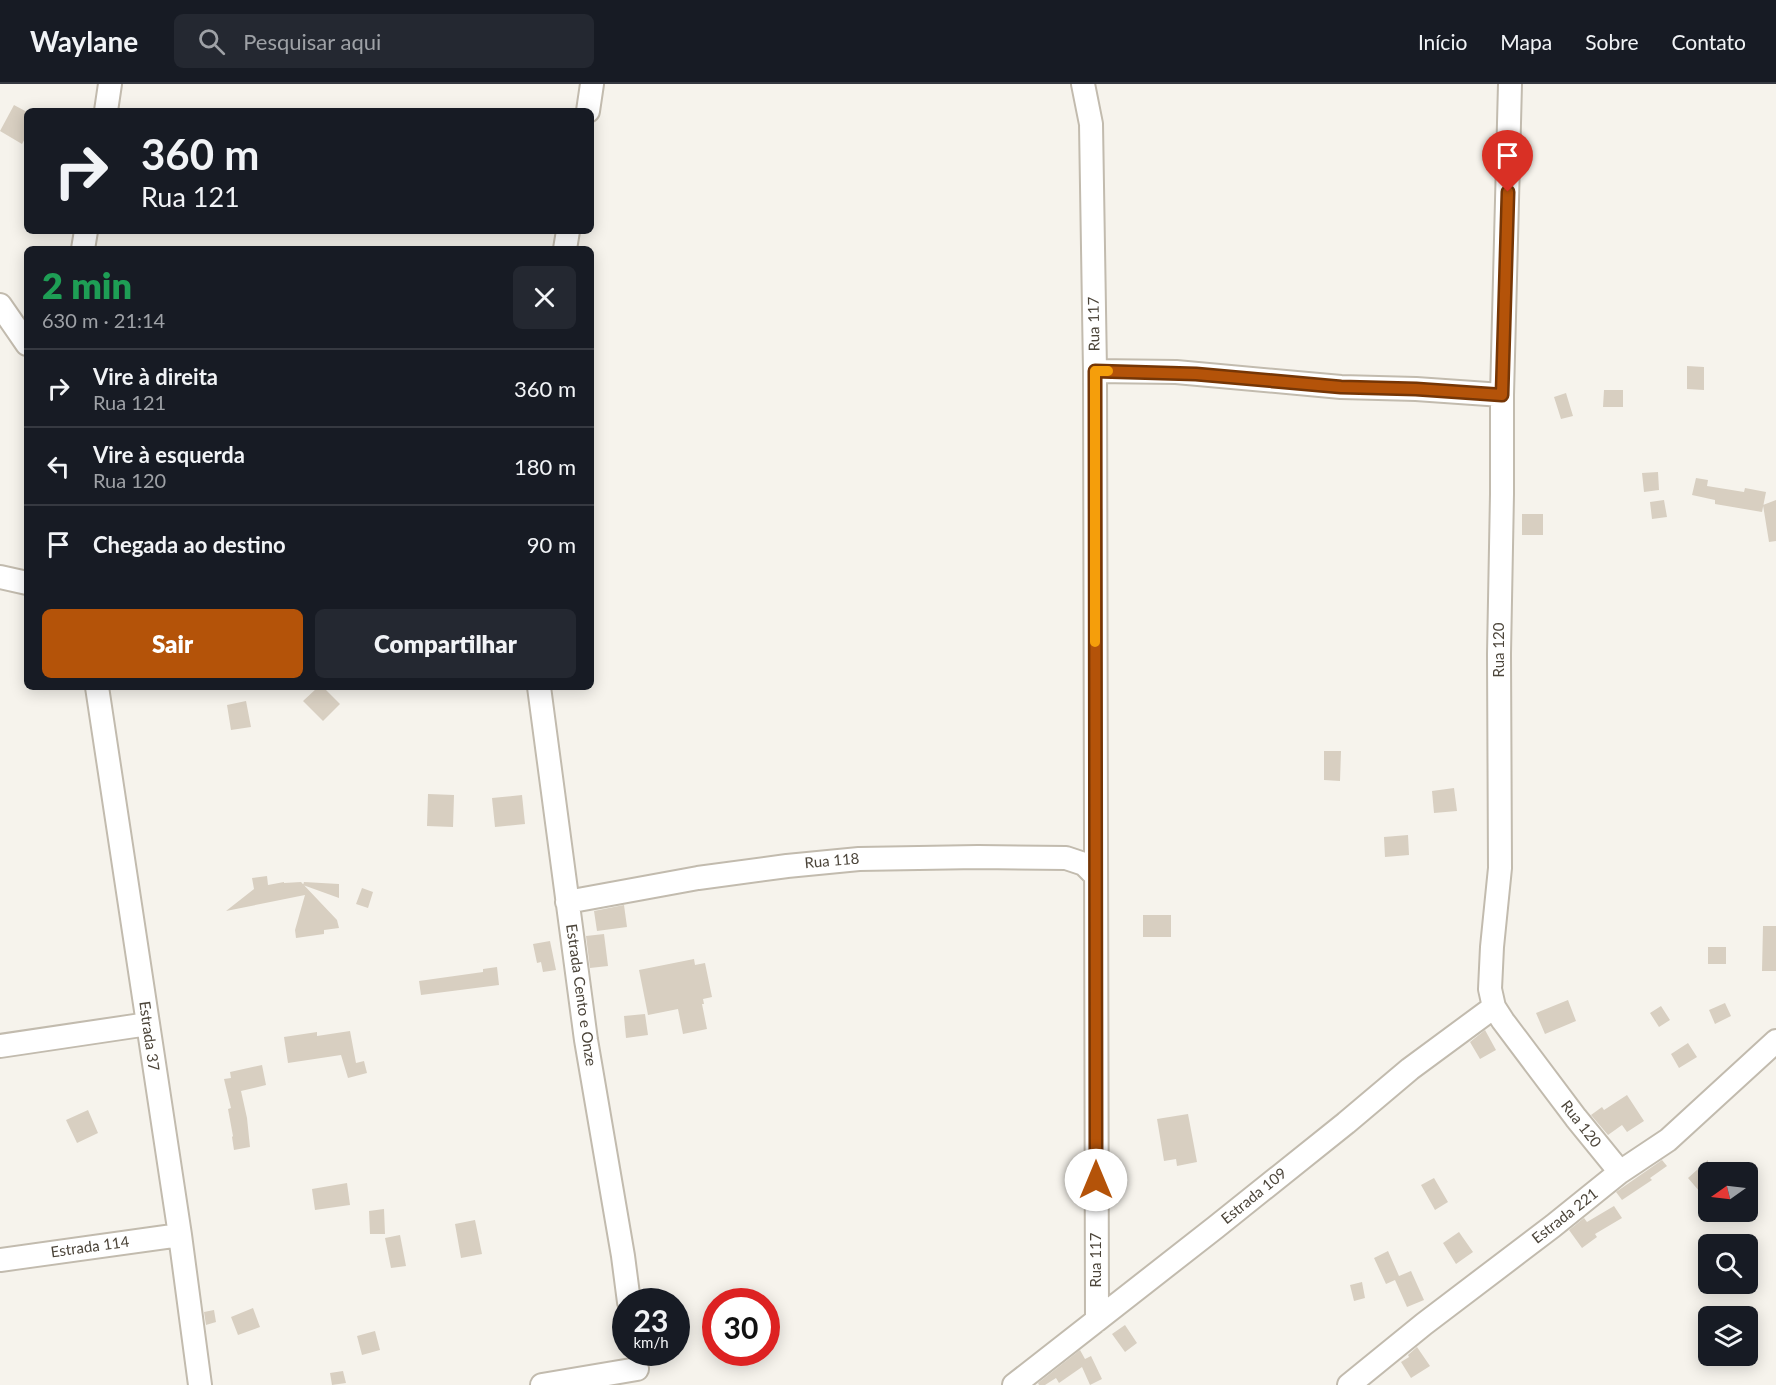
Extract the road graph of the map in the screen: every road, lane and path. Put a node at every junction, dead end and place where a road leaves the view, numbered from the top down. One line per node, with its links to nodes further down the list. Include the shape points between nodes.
1 (110, 84): 5 (street)
2 (592, 84): 6 (street)
3 (1083, 84): 9 (street, Rua 117, via 1091,124)
4 (1510, 84): 10 (street, Rua 120)
5 (106, 108)
6 (588, 108)
7 (0, 305): 8 (street)
8 (24, 340)
9 (1095, 371): 10 (street, via 1206,374 1341,387); 15 (street, Rua 117)
10 (1502, 395): 17 (street, Rua 120, via 1500,868 1490,989)
11 (0, 577): 12 (street)
12 (24, 582)
13 (97, 690): 18 (street, Estrada 37)
14 (539, 690): 16 (street, Estrada Cento e Onze)
15 (1095, 875): 16 (street, Rua 118, via 1084,864 1066,858 859,859 722,874); 25 (street, Rua 117)
16 (567, 902): 24 (street, Estrada Cento e Onze)
17 (1494, 1007): 21 (street, Rua 120); 25 (street, Estrada 109, via 1410,1069)
18 (148, 1024): 20 (street); 22 (street, Estrada 37)
19 (1776, 1041): 21 (street, Estrada 221, via 1668,1140)
20 (0, 1046)
21 (1620, 1172): 30 (street, Estrada 221)
22 (180, 1235): 23 (street, Estrada 114); 27 (street, Estrada 37)
23 (0, 1260)
24 (627, 1288)
25 (1097, 1320): 29 (street, Estrada 109)
26 (637, 1369): 28 (street)
27 (200, 1385)
28 (542, 1385)
29 (1014, 1385)
30 (1349, 1385)

